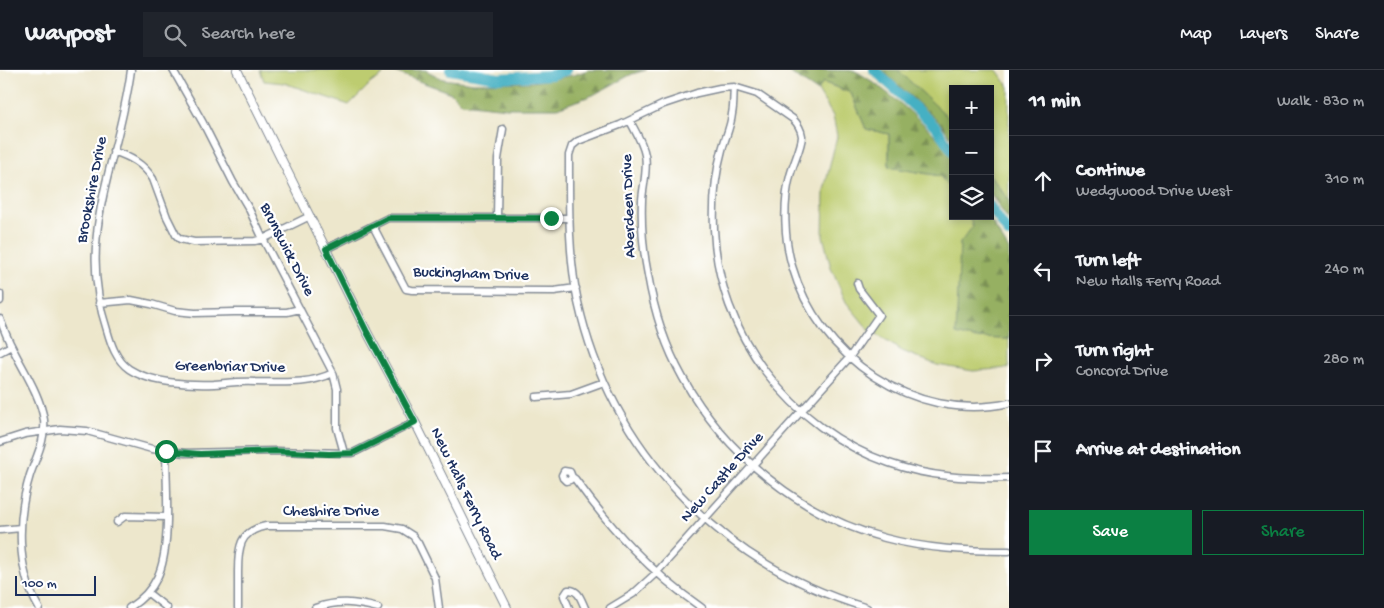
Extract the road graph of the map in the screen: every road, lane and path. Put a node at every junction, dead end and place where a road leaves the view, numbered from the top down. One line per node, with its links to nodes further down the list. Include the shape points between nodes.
1 (130, 70): 7 (street, Brookshire Drive)
2 (173, 70): 12 (street, Brunswick Drive)
3 (237, 70): 8 (main road, New Halls Ferry Road)
4 (734, 87): 5 (street, via 672,101); 23 (street, via 757,94 798,124 801,141 786,197 789,254 801,290 816,320); 29 (street, via 732,115 722,149 714,206 720,275 730,307 752,352)
5 (630, 121): 10 (street, via 572,146 569,155); 35 (street, Aberdeen Drive, via 646,157 642,240 660,325 682,377 698,404)
6 (503, 129): 9 (street, via 498,159)
7 (113, 151): 12 (street, via 132,158 149,173 172,228 180,239 194,242 255,242); 18 (street, Brookshire Drive, via 96,234 94,265)
8 (310, 216): 12 (street); 13 (main road, New Halls Ferry Road)
9 (497, 218): 10 (street); 11 (street, via 388,218)
10 (569, 218): 15 (street)
11 (373, 226): 13 (street); 15 (street, Buckingham Drive, via 406,289 554,291)
12 (263, 239): 19 (street, Brunswick Drive)
13 (326, 249): 30 (main road, New Halls Ferry Road)
14 (857, 283): 23 (street, New Castle Drive, via 879,315)
15 (576, 288): 26 (street, via 587,334)
16 (0, 294): 17 (street)
17 (0, 301)
18 (99, 303): 19 (street, via 131,300 195,314); 24 (street, Brookshire Drive, via 112,346)
19 (300, 309): 25 (street, Brunswick Drive)
20 (1, 323): 21 (street)
21 (11, 346): 22 (street); 31 (street, via 36,394)
22 (0, 352)
23 (849, 358): 28 (street, via 890,385 922,398 961,406); 29 (street, New Castle Drive)
24 (128, 368): 25 (street, Greenbriar Drive, via 185,384 295,383)
25 (333, 373): 34 (street, Brunswick Drive, via 337,389 338,428)
26 (604, 382): 27 (street, via 571,394); 39 (street, via 648,456)
27 (536, 397)
28 (1009, 403)
29 (800, 411): 35 (street, New Castle Drive); 37 (street, via 846,444 889,463 936,475)
30 (415, 422): 34 (street, via 353,453); 54 (main road, New Halls Ferry Road)
31 (44, 431): 32 (street); 33 (street, via 87,431); 41 (street, via 26,489)
32 (0, 442)
33 (166, 451): 34 (street, via 200,454); 38 (street)
34 (344, 453)
35 (754, 465): 39 (street, New Castle Drive); 43 (street, Aberdeen Drive, via 810,506 869,533 935,548)
36 (572, 477): 44 (street, via 617,534)
37 (1009, 478)
38 (166, 518): 40 (street, via 124,516); 45 (street, via 162,567)
39 (705, 519): 44 (street, New Castle Drive); 59 (street, via 736,544 786,576)
40 (117, 522)
41 (21, 528): 42 (street); 47 (street, via 26,576)
42 (0, 530)
43 (1009, 551)
44 (656, 573): 57 (street, New Castle Drive, via 633,594); 58 (street)
45 (148, 593): 48 (street); 49 (street)
46 (347, 605): 51 (street, via 338,602); 52 (street, via 360,603)
47 (39, 608)
48 (129, 608)
49 (167, 608)
50 (238, 608): 53 (street, Cheshire Drive, via 238,549 249,532 266,526 402,529 413,536 435,578)
51 (315, 608)
52 (378, 608)
53 (439, 608)
54 (507, 608)
55 (569, 608): 56 (street, via 564,596 568,590 577,592)
56 (586, 608)
57 (610, 608)
58 (702, 608)
59 (867, 608)

